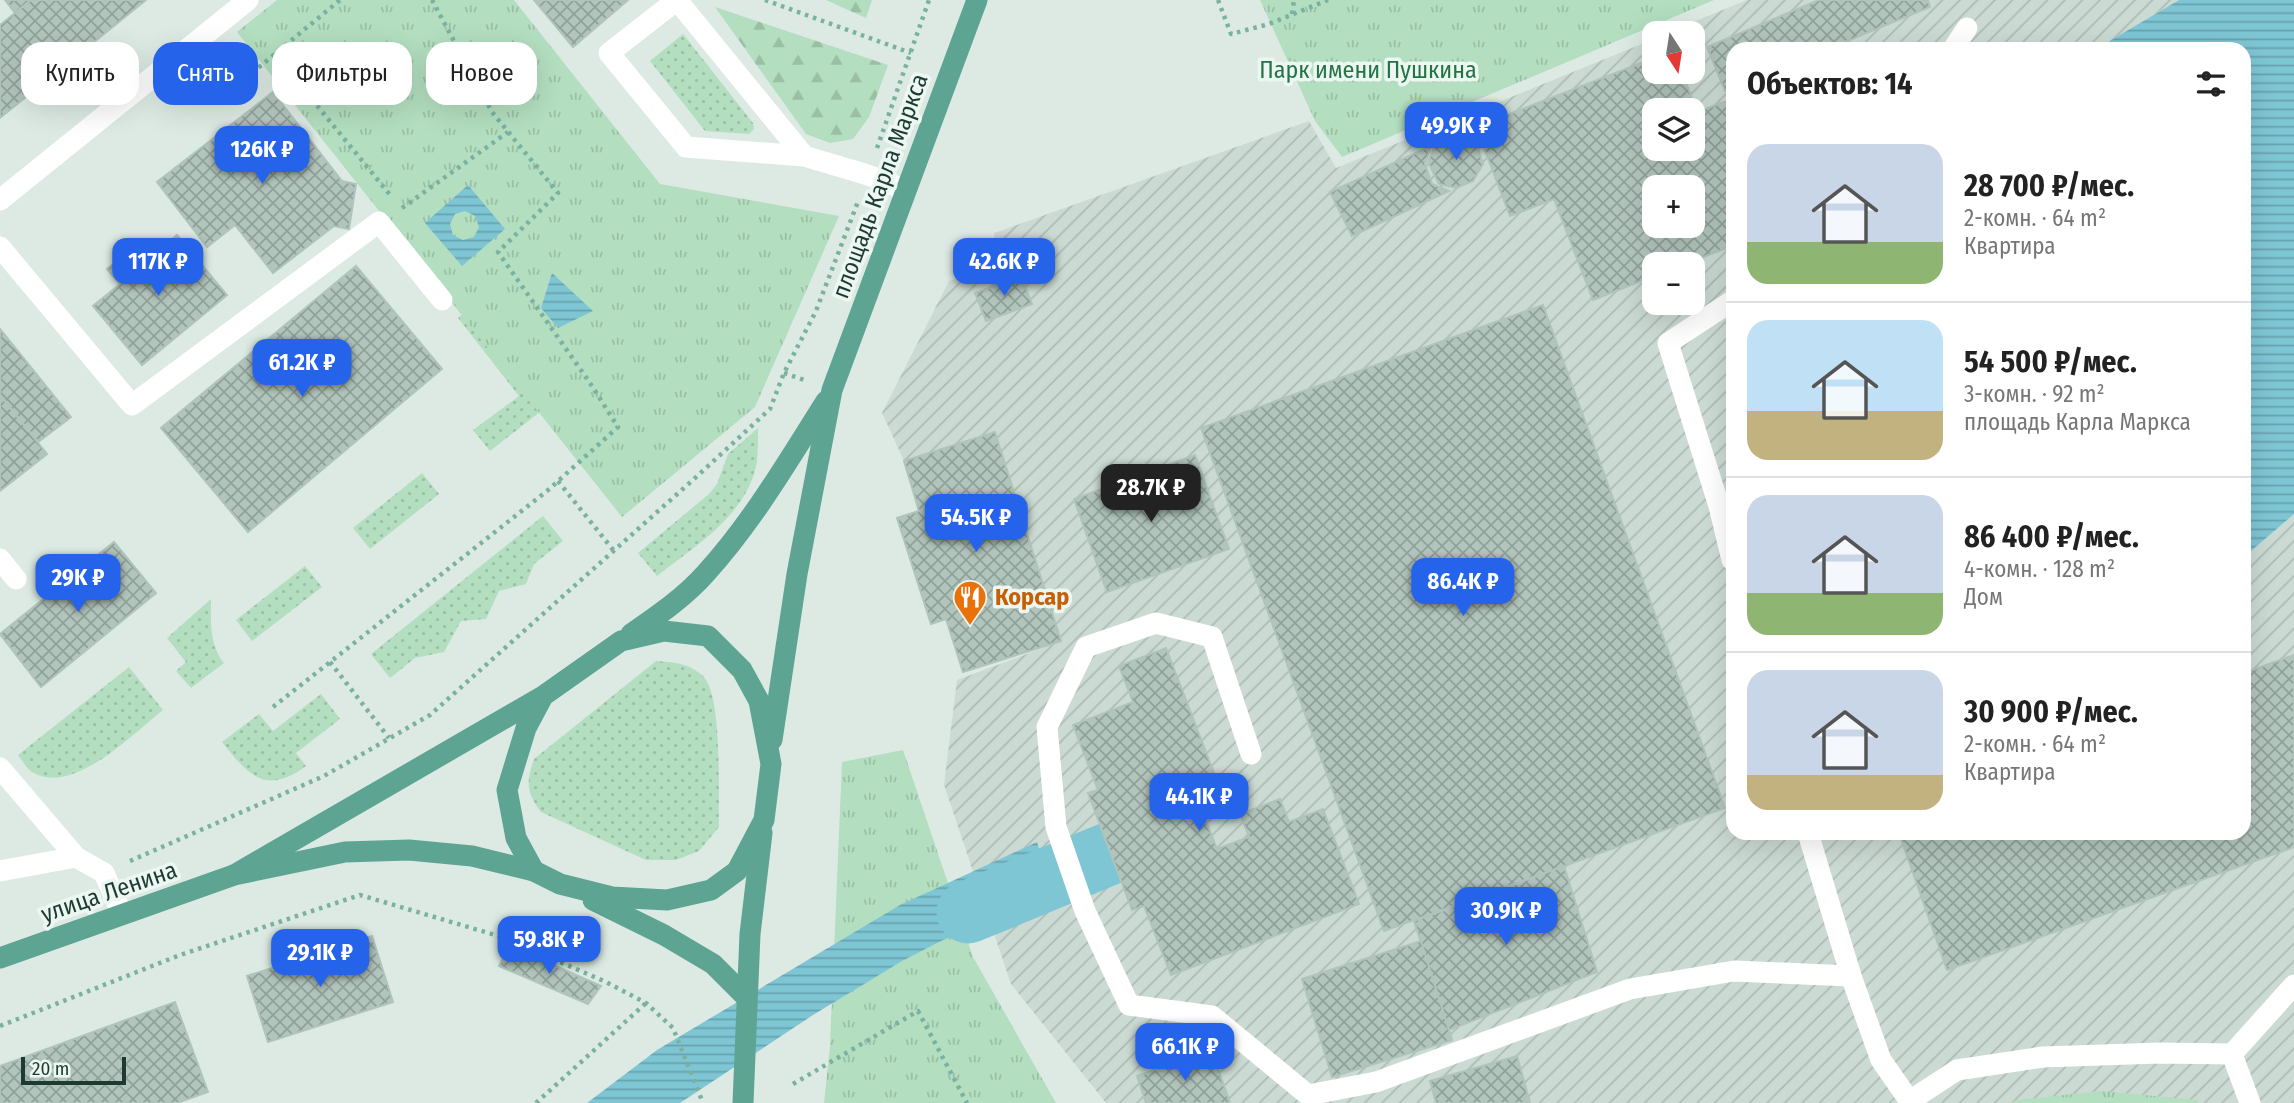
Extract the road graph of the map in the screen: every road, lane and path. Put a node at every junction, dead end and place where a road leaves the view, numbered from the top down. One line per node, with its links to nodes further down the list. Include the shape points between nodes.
1 (248, 0): 22 (street)
2 (340, 0): 12 (path)
3 (432, 0): 18 (path, via 492,112)
4 (765, 0): 14 (path)
5 (929, 0): 14 (path)
6 (977, 0): 21 (main road, площадь Карла Маркса)
7 (1218, 0): 10 (path, via 1231,34)
8 (1294, 0): 10 (path)
9 (1328, 0): 10 (path)
10 (1292, 15)
11 (1968, 28): 13 (street)
12 (288, 42)
13 (1958, 42)
14 (911, 53): 20 (path)
15 (272, 55): 16 (path)
16 (258, 68)
17 (317, 105): 18 (path, via 402,208)
18 (508, 132): 27 (path, via 558,193 498,252 618,427)
19 (804, 156): 19 (street, via 686,147 609,53 677,0); 20 (street)
20 (868, 176): 21 (street); 29 (path, via 816,311 783,373 770,409)
21 (906, 190): 26 (main road, площадь Карла Маркса)
22 (0, 200)
23 (0, 247): 24 (street, via 132,405 379,222)
24 (442, 300)
25 (1726, 305): 28 (street, via 1668,343)
26 (832, 390): 32 (main road, via 760,506 705,575); 38 (main road, via 797,574)
27 (558, 481): 29 (path); 33 (path)
28 (1726, 535)
29 (614, 551): 36 (path, via 430,715)
30 (0, 559): 31 (street)
31 (16, 579)
32 (621, 641): 34 (main road); 38 (main road, via 664,631 708,636 742,670 759,701)
33 (330, 662): 35 (path); 36 (path)
34 (543, 696): 44 (main road, via 526,728 507,790 516,838); 46 (main road)
35 (273, 707)
36 (389, 738): 45 (path, via 324,776)
37 (1251, 754): 50 (street, via 1212,637 1157,623 1086,647 1047,727 1056,827 1085,911 1129,1005 1212,1016 1308,1095 1376,1082 1630,989 1734,971)
38 (770, 756): 40 (main road)
39 (0, 768): 42 (street)
40 (764, 820): 47 (main road, via 737,871 710,890 667,900 612,897); 52 (main road)
41 (1810, 840): 50 (street)
42 (76, 857): 43 (street); 45 (street)
43 (0, 871)
44 (534, 871): 46 (main road, via 472,856 409,850 345,852); 47 (main road)
45 (104, 873): 48 (street)
46 (234, 875): 48 (main road, улица Ленина)
47 (560, 884): 52 (main road, via 713,964)
48 (122, 914): 49 (main road, улица Ленина)
49 (0, 958)
50 (1851, 976): 57 (street, via 1881,1060)
51 (2294, 985): 55 (street)
52 (746, 997): 60 (main road)
53 (646, 1003): 54 (path, via 502,937 360,895 180,955); 58 (path); 59 (path, via 673,1028)
54 (0, 1026)
55 (2232, 1054): 57 (street, via 2043,1057 1957,1070); 62 (street)
56 (793, 1084): 61 (path, via 918,1011)
57 (1911, 1102)
58 (536, 1103)
59 (703, 1103)
60 (743, 1103)
61 (967, 1103)
62 (2250, 1103)

